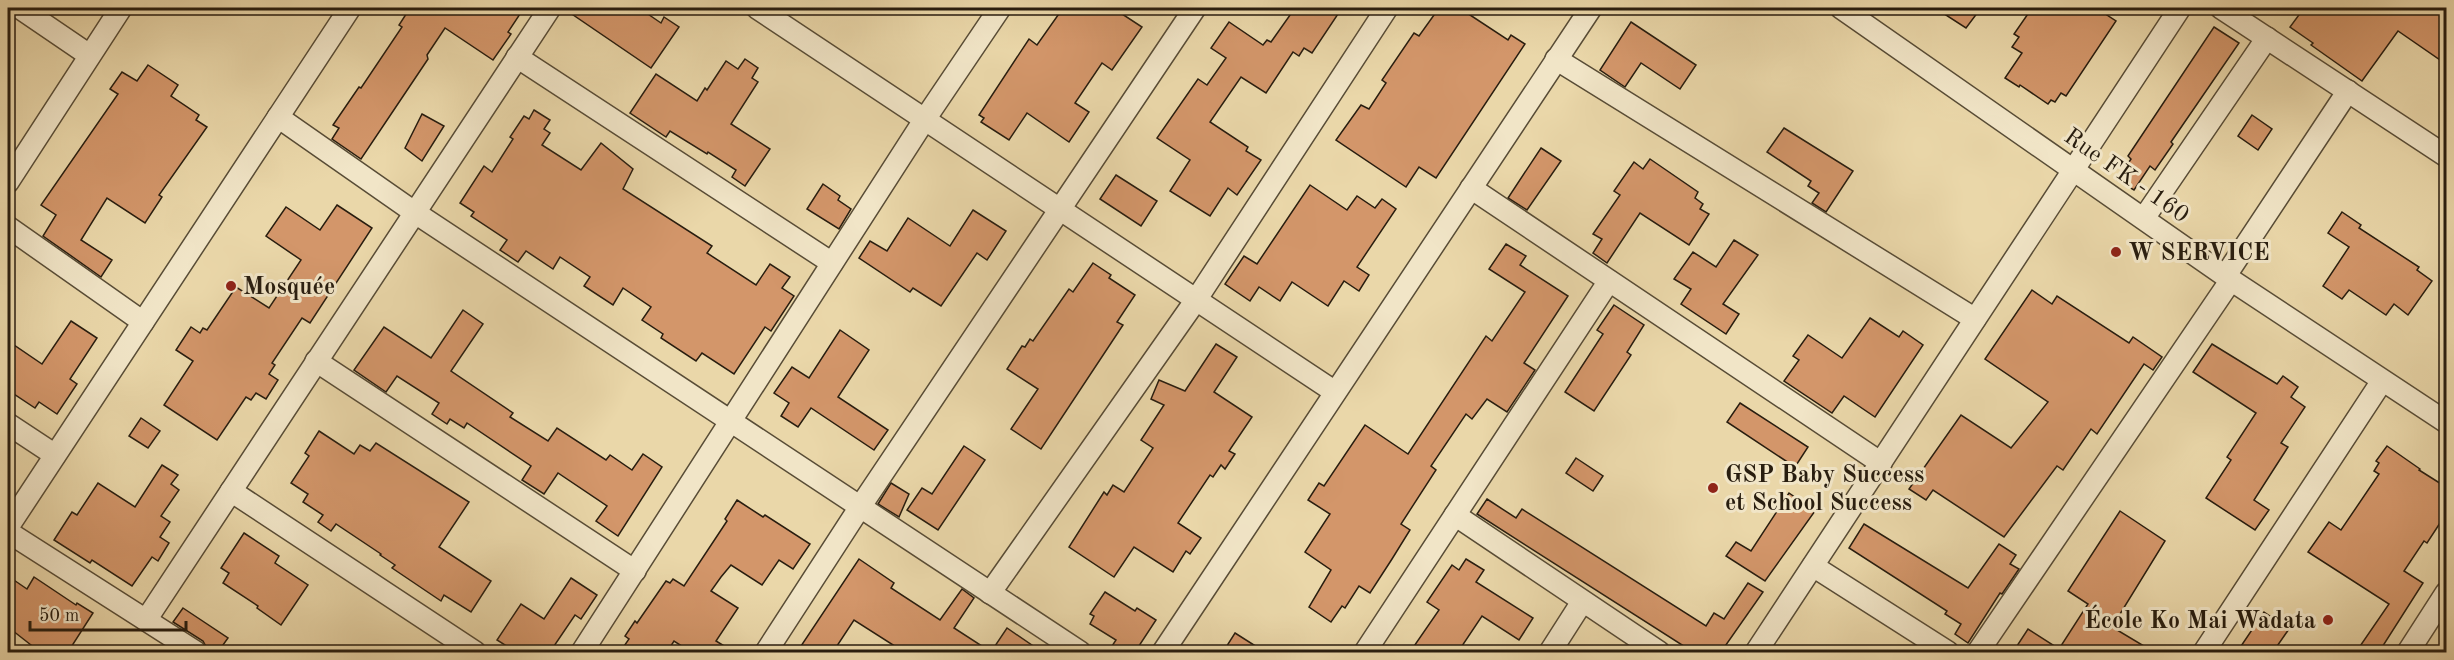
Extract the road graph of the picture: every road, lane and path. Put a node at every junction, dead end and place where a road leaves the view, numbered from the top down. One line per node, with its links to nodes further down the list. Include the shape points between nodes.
1 (20, 8): 14 (street)
2 (121, 8): 14 (street)
3 (350, 8): 18 (street)
4 (550, 8): 15 (street)
5 (757, 8): 19 (street)
6 (1000, 8): 19 (street)
7 (1195, 8): 24 (street)
8 (1387, 8): 31 (street)
9 (1591, 8): 16 (street)
10 (1841, 8): 21 (street, Rue FK - 160)
11 (2180, 8): 21 (street)
12 (2221, 8): 13 (street)
13 (2267, 38): 17 (street); 26 (street)
14 (89, 55): 22 (street)
15 (517, 57): 25 (street); 28 (street)
16 (1556, 58): 23 (street); 32 (street)
17 (2348, 91): 20 (street); 29 (street)
18 (278, 117): 25 (street); 33 (street)
19 (925, 119): 24 (street); 28 (street)
20 (2446, 156)
21 (2074, 169): 26 (street, Rue FK - 160); 32 (street)
22 (8, 182)
23 (1471, 188): 30 (street); 36 (street)
24 (1061, 209): 31 (street); 43 (street)
25 (414, 213): 34 (street); 37 (street)
26 (2144, 218): 29 (street, Rue FK - 160)
27 (8, 227): 33 (street)
28 (832, 263): 37 (street)
29 (2229, 278): 35 (street, Rue FK - 160); 64 (street)
30 (1609, 281): 41 (street); 44 (street)
31 (1196, 300): 36 (street); 49 (street)
32 (1975, 319): 41 (street)
33 (143, 322): 40 (street)
34 (316, 361): 42 (street); 48 (street)
35 (2382, 381): 38 (street, Rue FK - 160); 65 (street)
36 (1335, 392): 58 (street)
37 (730, 422): 43 (street); 48 (street)
38 (2446, 422)
39 (8, 424): 40 (street)
40 (55, 455): 45 (street)
41 (1881, 463): 47 (street)
42 (231, 491): 52 (street); 54 (street)
43 (860, 507): 49 (street); 56 (street)
44 (1455, 515): 51 (street); 59 (street)
45 (8, 527)
46 (8, 532): 52 (street)
47 (1813, 566): 62 (street); 63 (street)
48 (635, 571): 55 (street)
49 (990, 593): 57 (street)
50 (2446, 593): 66 (street)
51 (1582, 602): 60 (street); 61 (street)
52 (146, 620): 53 (street)
53 (196, 652)
54 (475, 652)
55 (582, 652)
56 (766, 652)
57 (1080, 652)
58 (1163, 652)
59 (1365, 652)
60 (1550, 652)
61 (1659, 652)
62 (1756, 652)
63 (1948, 652)
64 (1978, 652)
65 (2204, 652)
66 (2408, 652)

